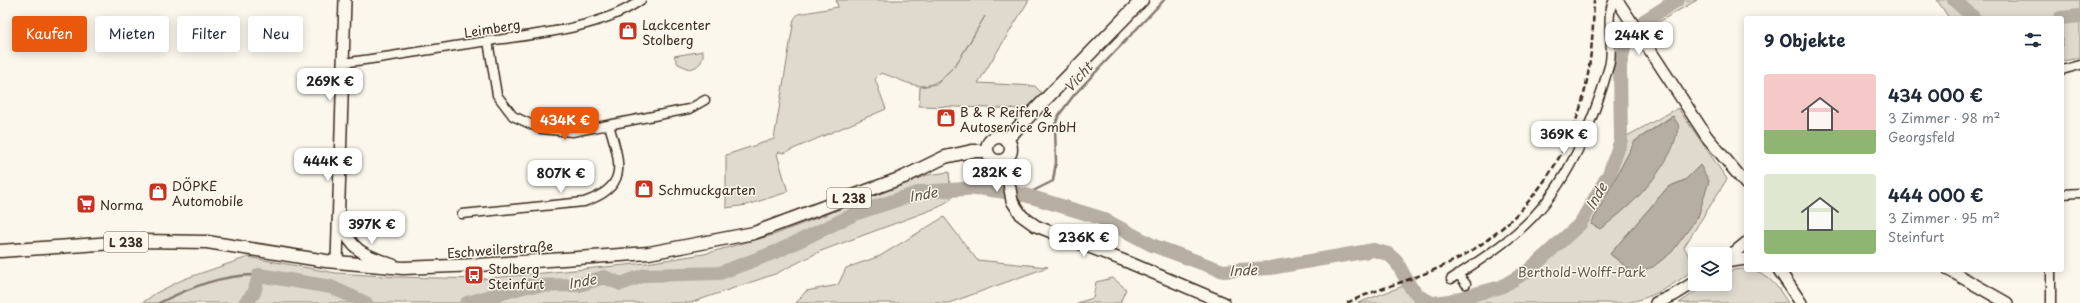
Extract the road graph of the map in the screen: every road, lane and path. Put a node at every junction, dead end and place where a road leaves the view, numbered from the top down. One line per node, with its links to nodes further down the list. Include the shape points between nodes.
1 (345, 0): 6 (main road)
2 (641, 0): 5 (street, Leimberg, via 604,19)
3 (1142, 0): 11 (main road)
4 (1616, 0): 14 (main road, via 1707,137); 30 (street, via 1610,13 1612,48 1609,66 1588,128 1563,178 1533,216 1506,241)
5 (488, 41): 6 (street, Leimberg); 10 (street, via 496,95 513,116 541,129 572,132)
6 (342, 63): 18 (main road)
7 (2080, 65): 8 (street)
8 (2064, 69)
9 (705, 100): 10 (street, via 689,109)
10 (609, 125): 17 (street, via 618,157 617,173 613,185 598,198 584,202)
11 (1006, 140): 12 (main road, via 994,138 989,142); 13 (main road, via 1011,149)
12 (987, 151): 13 (main road, via 993,160); 25 (main road, Eschweilerstraße / L 238, via 972,151 944,157 904,177 776,226 704,244 649,253)
13 (1005, 159): 35 (main road, via 1012,201 1018,212 1036,226)
14 (1744, 182)
15 (2080, 193): 16 (street)
16 (2064, 194)
17 (462, 214)
18 (339, 222): 24 (main road); 25 (main road, via 354,248 375,259)
19 (1744, 245): 21 (main road)
20 (0, 251): 24 (main road, Eschweilerstraße / L 238, via 141,241 207,242)
21 (1732, 255)
22 (1744, 259): 23 (main road)
23 (1732, 260)
24 (337, 262): 25 (main road, Eschweilerstraße / L 238)
25 (403, 268)
26 (1775, 272): 32 (main road)
27 (1780, 272): 32 (main road)
28 (1953, 272): 38 (main road)
29 (2051, 272): 39 (street)
30 (1458, 274): 31 (street); 33 (street)
31 (1451, 279)
32 (1788, 283): 37 (main road)
33 (1466, 284)
34 (1688, 286): 36 (main road)
35 (1224, 303)
36 (1656, 303)
37 (1801, 303)
38 (2007, 303)
39 (2051, 303)

